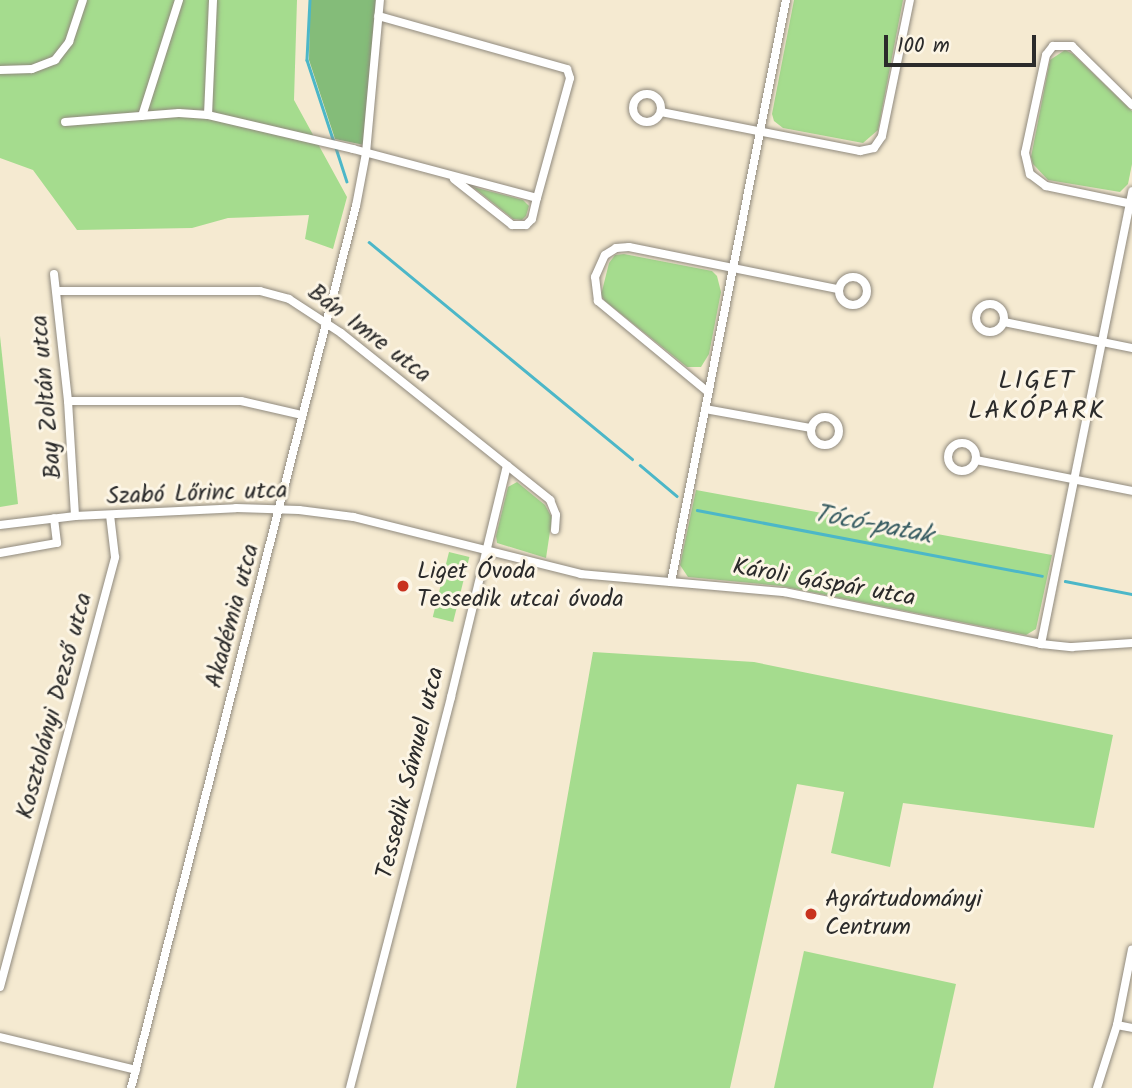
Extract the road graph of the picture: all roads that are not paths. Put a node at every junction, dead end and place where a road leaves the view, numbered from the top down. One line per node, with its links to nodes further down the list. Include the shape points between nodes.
1 (83, 0): 8 (street, via 69,42 55,60 32,69)
2 (179, 0): 12 (street)
3 (213, 0): 11 (street)
4 (380, 0): 7 (street, Akadémia utca)
5 (786, 0): 14 (street)
6 (910, 0): 14 (street, via 882,136 874,148 860,151)
7 (378, 16): 15 (street, Akadémia utca); 18 (street, via 567,69 570,78)
8 (0, 71)
9 (1132, 105): 19 (street, via 1072,46 1053,46 1046,55 1026,153 1030,174 1046,186)
10 (661, 112): 14 (street)
11 (208, 115): 12 (street); 15 (street)
12 (142, 116): 13 (street)
13 (65, 122)
14 (761, 132): 20 (street)
15 (366, 153): 16 (street); 25 (street, Akadémia utca)
16 (449, 175): 18 (street); 18 (street, via 512,225 526,225 532,219)
17 (1132, 191): 19 (street)
18 (537, 198)
19 (1131, 203): 26 (street)
20 (734, 269): 22 (street); 28 (street); 28 (street, via 629,247 605,255 595,278 598,301 608,312)
21 (54, 274): 23 (street, Bay Zoltán utca)
22 (838, 289)
23 (57, 291): 25 (street, Bán Imre utca, via 260,291 289,299); 29 (street, Bay Zoltán utca)
24 (1004, 322): 26 (street)
25 (328, 323): 31 (street, Akadémia utca); 34 (street, Bán Imre utca)
26 (1102, 342): 27 (street); 35 (street)
27 (1132, 348)
28 (708, 392): 30 (street)
29 (68, 401): 31 (street, via 241,401); 39 (street, Bay Zoltán utca)
30 (705, 409): 32 (street); 46 (street)
31 (302, 415): 37 (street, Akadémia utca)
32 (811, 428)
33 (976, 460): 35 (street)
34 (507, 466): 42 (street, Bán Imre utca, via 550,500); 43 (street, Tessedik Sámuel utca)
35 (1075, 479): 36 (street); 48 (street)
36 (1132, 491)
37 (281, 509): 38 (street, Szabó Lőrinc utca); 43 (street, Szabó Lőrinc utca, via 354,517); 54 (street, Akadémia utca)
38 (110, 515): 39 (street, Szabó Lőrinc utca); 50 (street, Kosztolányi Dezső utca, via 115,557)
39 (75, 516): 40 (street, Szabó Lőrinc utca)
40 (54, 518): 41 (street, Szabó Lőrinc utca); 44 (street, via 57,543)
41 (0, 525)
42 (555, 530)
43 (486, 551): 45 (street, Szabó Lőrinc utca); 56 (street, Tessedik Sámuel utca)
44 (0, 552)
45 (598, 576): 46 (street, Károli Gáspár utca)
46 (671, 582): 48 (street, Károli Gáspár utca, via 784,592)
47 (1132, 643): 48 (street, Károli Gáspár utca)
48 (1041, 644)
49 (1132, 948): 51 (street)
50 (0, 987)
51 (1117, 1025): 52 (street); 57 (street)
52 (1132, 1028)
53 (0, 1037): 54 (street)
54 (136, 1070): 55 (street, Akadémia utca)
55 (131, 1088)
56 (350, 1088)
57 (1097, 1088)

